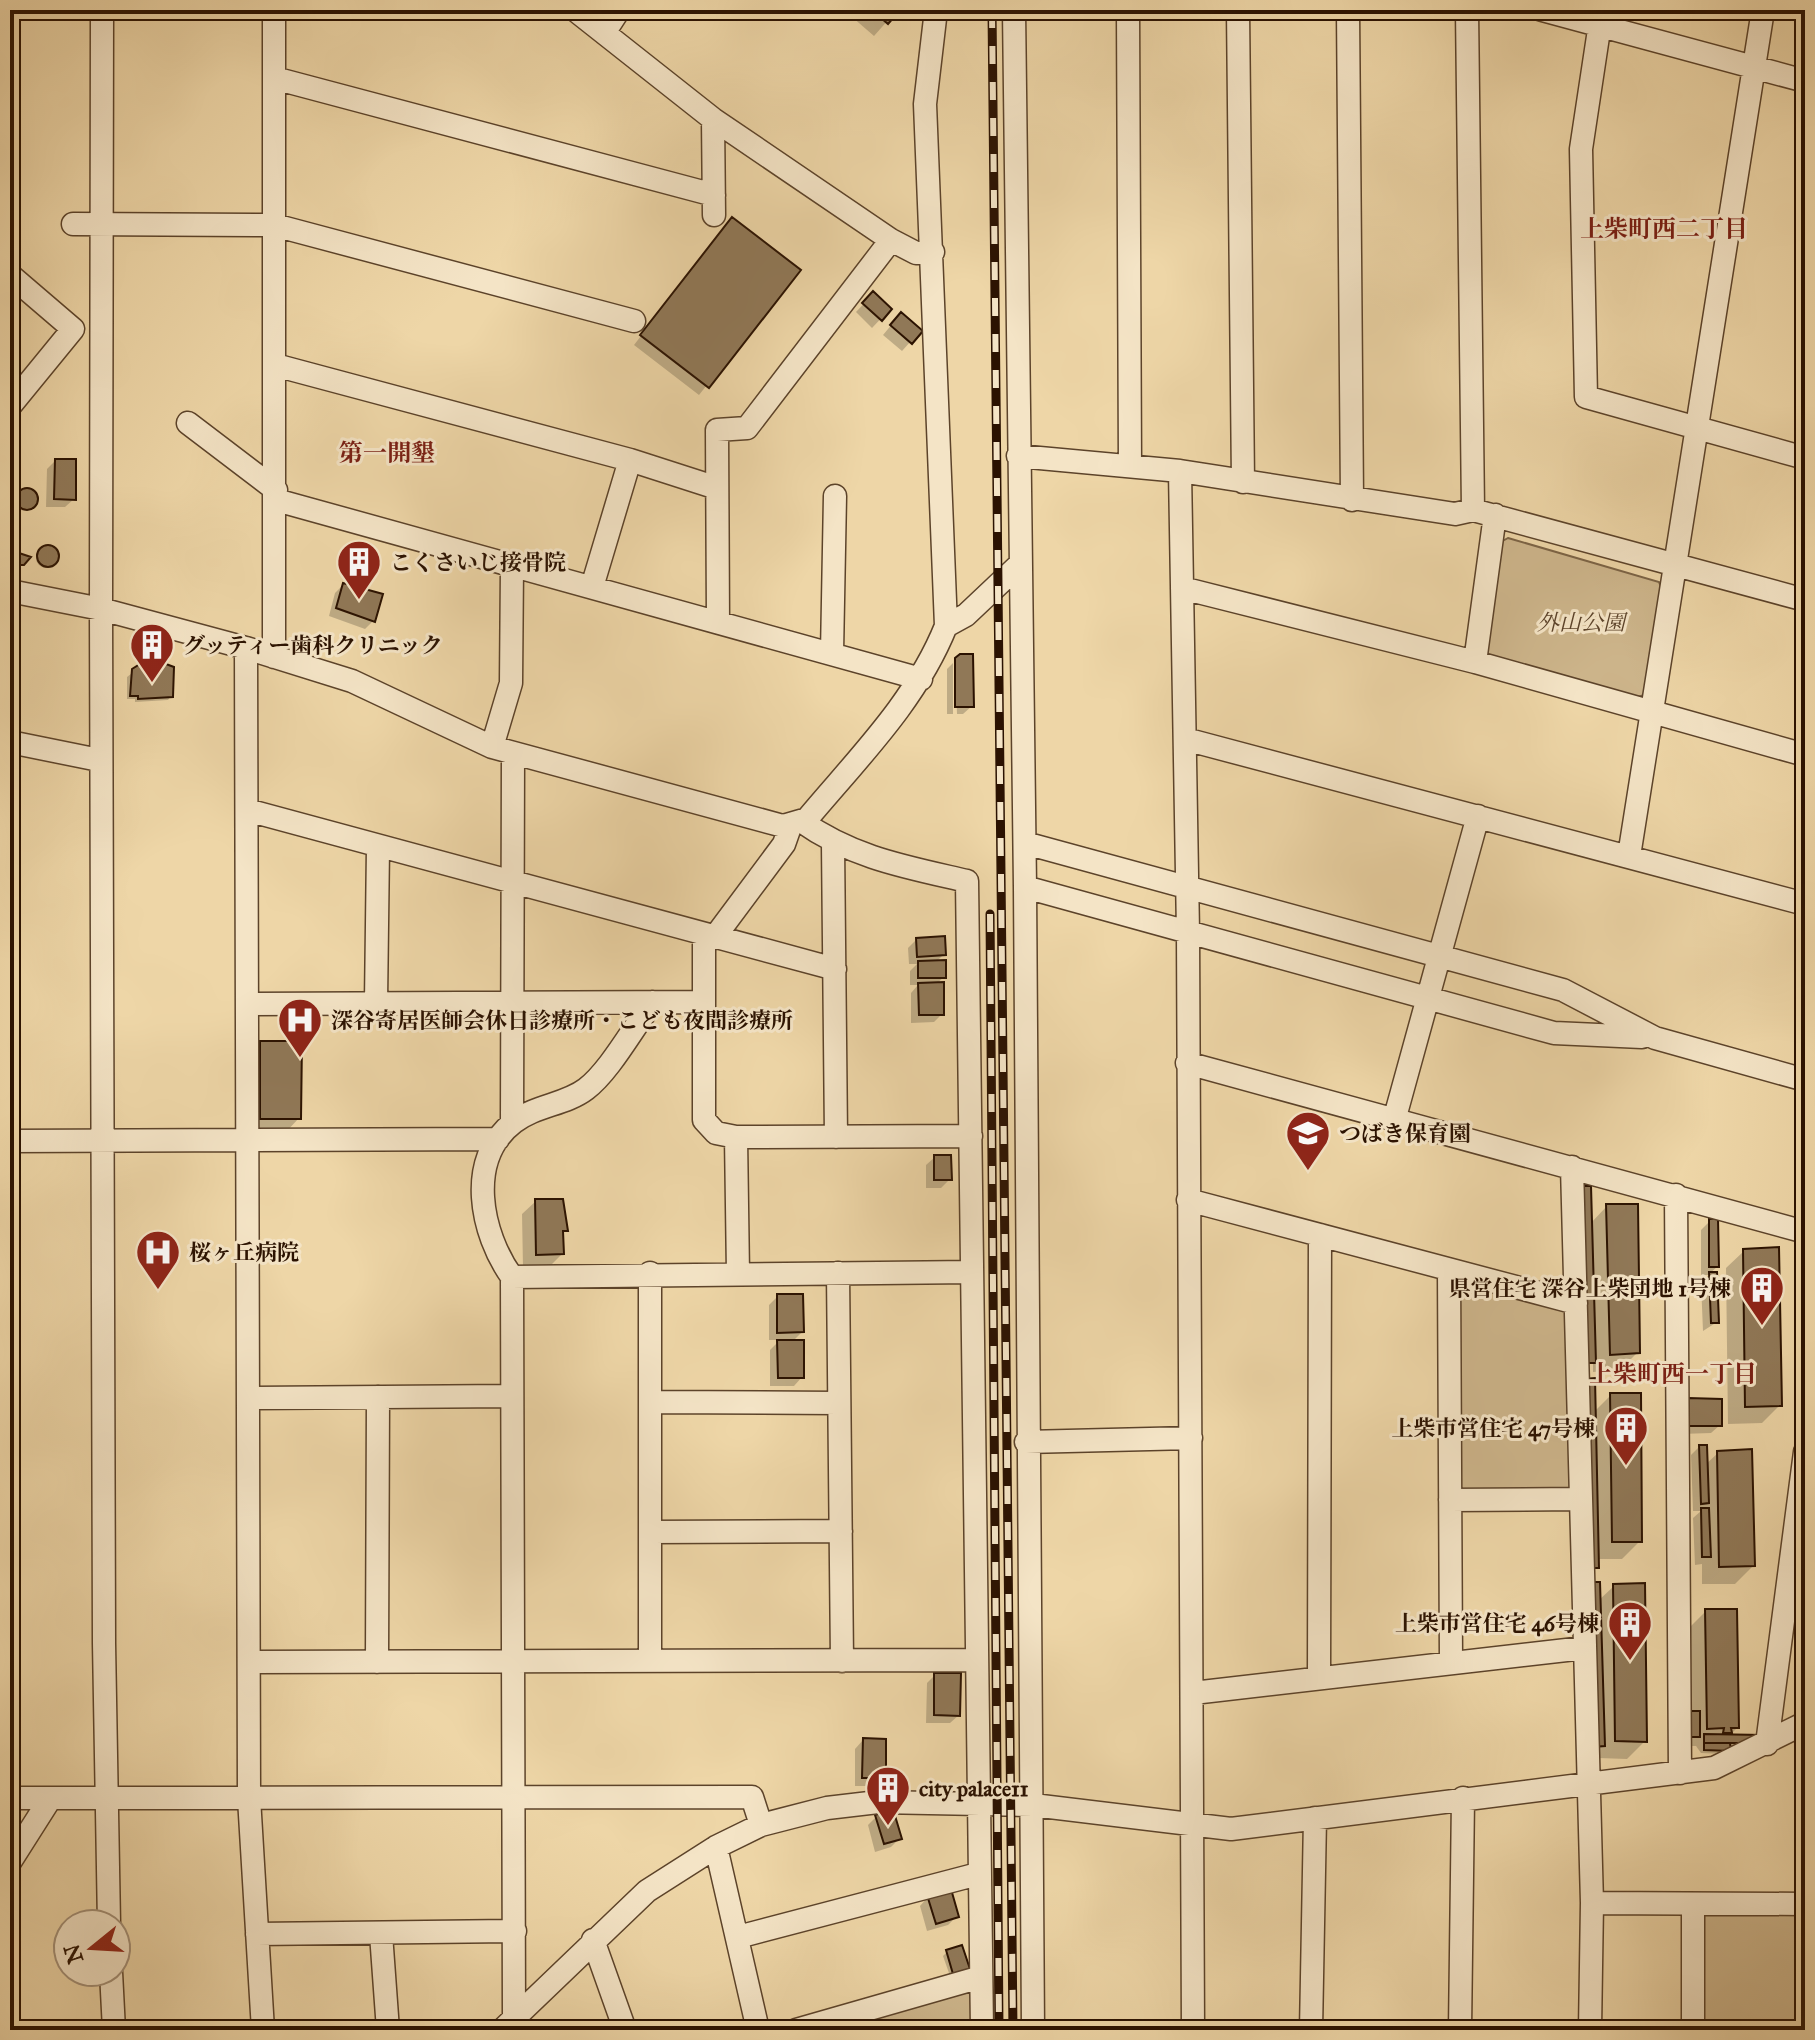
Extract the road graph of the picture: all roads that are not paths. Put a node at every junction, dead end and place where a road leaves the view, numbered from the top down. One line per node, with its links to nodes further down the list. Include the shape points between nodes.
1 (102, 10): 19 (street)
2 (274, 10): 16 (street)
3 (575, 10): 14 (street)
4 (619, 10): 14 (street)
5 (936, 10): 23 (street, via 925,104)
6 (1014, 10): 30 (street)
7 (1128, 10): 33 (street)
8 (1238, 10): 35 (street)
9 (1348, 10): 39 (street)
10 (1467, 10): 40 (street)
11 (1542, 10): 13 (street)
12 (1763, 10): 15 (street)
13 (1601, 18): 15 (street); 29 (street, via 1581,149 1586,397)
14 (604, 33): 18 (street)
15 (1752, 66): 17 (street); 29 (street)
16 (274, 78): 18 (street, via 714,205); 21 (street)
17 (1805, 81)
18 (713, 119): 22 (street)
19 (101, 223): 20 (street); 21 (street); 49 (street)
20 (73, 224)
21 (274, 225): 25 (street); 26 (street)
22 (891, 240): 23 (street, via 916,253); 36 (street, via 747,428 717,430)
23 (933, 252): 51 (street)
24 (10, 275): 27 (street, via 73,329)
25 (634, 321)
26 (275, 365): 32 (street); 37 (street)
27 (10, 406)
28 (188, 423): 37 (street)
29 (1695, 427): 31 (street); 43 (street)
30 (1018, 456): 33 (street); 42 (street)
31 (1805, 458)
32 (630, 460): 36 (street); 45 (street)
33 (1130, 466): 34 (street)
34 (1180, 471): 35 (street); 46 (street)
35 (1243, 482): 39 (street)
36 (717, 488): 50 (street)
37 (276, 495): 44 (street); 54 (street)
38 (835, 496): 53 (street)
39 (1352, 500): 40 (street, via 1455,514)
40 (1473, 510): 41 (street)
41 (1495, 515): 43 (street); 55 (street)
42 (1020, 564): 51 (street, via 966,615); 66 (street)
43 (1677, 564): 48 (street); 57 (street)
44 (512, 566): 45 (street); 60 (street, via 511,683)
45 (592, 587): 50 (street)
46 (1182, 588): 55 (street); 58 (street)
47 (10, 591): 49 (street)
48 (1805, 600)
49 (101, 609): 52 (street); 62 (street)
50 (718, 622): 53 (street)
51 (946, 626): 56 (street)
52 (246, 648): 54 (street); 63 (street)
53 (832, 653): 56 (street)
54 (274, 657): 60 (street, via 352,681)
55 (1475, 662): 57 (street)
56 (921, 679): 65 (street)
57 (1652, 713): 61 (street); 69 (street)
58 (1185, 739): 64 (street); 72 (street)
59 (10, 742): 62 (street)
60 (502, 750): 65 (street, via 769,824); 70 (street)
61 (1805, 755)
62 (99, 760): 94 (street)
63 (247, 810): 68 (street); 83 (street)
64 (1478, 816): 69 (street); 76 (street)
65 (796, 823): 67 (street); 75 (street)
66 (1025, 843): 71 (street); 72 (street)
67 (833, 844): 77 (street); 89 (street, via 967,881)
68 (378, 847): 70 (street); 79 (street)
69 (1629, 856): 73 (street)
70 (511, 882): 75 (street); 80 (street)
71 (1025, 887): 74 (street); 113 (street)
72 (1187, 888): 74 (street); 76 (street)
73 (1805, 904)
74 (1188, 932): 78 (street); 85 (street)
75 (709, 937): 77 (street); 82 (street)
76 (1440, 956): 78 (street); 84 (street, via 1563,990)
77 (835, 969): 91 (street)
78 (1429, 999): 84 (street, via 1554,1033); 87 (street)
79 (376, 1002): 80 (street); 83 (street)
80 (512, 1002): 81 (street); 88 (street)
81 (653, 1002): 82 (street); 88 (street, via 586,1089)
82 (703, 1002): 90 (street, via 704,1120 716,1133)
83 (247, 1004): 92 (street)
84 (1655, 1038): 86 (street)
85 (1187, 1063): 87 (street); 97 (street)
86 (1805, 1080)
87 (1395, 1117): 95 (street)
88 (505, 1131): 92 (street); 105 (street, via 484,1176 483,1202 489,1233)
89 (971, 1136): 91 (street); 101 (street)
90 (736, 1137): 91 (street); 104 (street)
91 (836, 1137)
92 (247, 1140): 94 (street); 109 (street)
93 (10, 1141): 94 (street)
94 (102, 1141): 138 (street)
95 (1572, 1167): 96 (street); 106 (street)
96 (1676, 1195): 98 (street); 131 (street)
97 (1188, 1200): 99 (street); 112 (street)
98 (1805, 1232)
99 (1320, 1235): 100 (street); 127 (street)
100 (1449, 1270): 106 (street); 116 (street)
101 (972, 1272): 103 (street); 120 (street)
102 (650, 1273): 104 (street); 105 (street); 110 (street)
103 (838, 1273): 104 (street); 111 (street)
104 (738, 1274)
105 (512, 1277): 107 (street)
106 (1576, 1303): 115 (street)
107 (512, 1396): 108 (street); 125 (street)
108 (378, 1397): 109 (street); 124 (street)
109 (248, 1398): 123 (street)
110 (650, 1402): 111 (street); 118 (street)
111 (838, 1403): 117 (street)
112 (1191, 1438): 113 (street); 128 (street)
113 (1026, 1442): 140 (street)
114 (1805, 1452): 130 (street)
115 (1580, 1499): 116 (street); 119 (street)
116 (1450, 1500): 126 (street)
117 (841, 1531): 118 (street); 122 (street)
118 (650, 1532): 121 (street)
119 (1584, 1648): 126 (street); 132 (street)
120 (976, 1660): 122 (street); 139 (street)
121 (650, 1661): 122 (street); 125 (street)
122 (842, 1661)
123 (250, 1662): 124 (street); 135 (street)
124 (377, 1662): 125 (street)
125 (513, 1662): 133 (street)
126 (1451, 1662): 127 (street)
127 (1319, 1678): 128 (street)
128 (1193, 1693): 142 (street)
129 (1805, 1723): 130 (street)
130 (1767, 1744): 131 (street, via 1714,1768)
131 (1680, 1773): 132 (street)
132 (1587, 1785): 136 (street); 147 (street)
133 (513, 1796): 135 (street); 143 (street, via 752,1797); 151 (street)
134 (10, 1798): 137 (street)
135 (249, 1798): 138 (street); 152 (street)
136 (1463, 1798): 141 (street); 170 (street)
137 (50, 1799): 138 (street); 145 (street)
138 (105, 1799): 150 (street)
139 (977, 1803): 140 (street); 143 (street, via 878,1802); 146 (street)
140 (1033, 1805): 142 (street); 167 (street)
141 (1315, 1818): 142 (street, via 1231,1829); 169 (street)
142 (1194, 1824): 168 (street)
143 (761, 1825): 144 (street)
144 (716, 1847): 154 (street); 155 (street, via 647,1891)
145 (10, 1862)
146 (978, 1874): 154 (street); 156 (street)
147 (1592, 1903): 148 (street); 171 (street)
148 (1693, 1904): 149 (street); 172 (street)
149 (1805, 1904)
150 (108, 1908)
151 (515, 1931): 153 (street); 159 (street)
152 (257, 1934): 153 (street); 161 (street)
153 (381, 1934): 162 (street)
154 (738, 1937): 164 (street)
155 (593, 1940): 159 (street); 163 (street)
156 (981, 1977): 158 (street); 166 (street)
157 (112, 1988): 160 (street)
158 (867, 2020): 165 (street)
159 (508, 2023)
160 (114, 2030)
161 (263, 2030)
162 (388, 2030)
163 (625, 2030)
164 (758, 2030)
165 (796, 2030)
166 (982, 2030)
167 (1033, 2030)
168 (1193, 2030)
169 (1311, 2030)
170 (1460, 2030)
171 (1590, 2030)
172 (1693, 2030)

